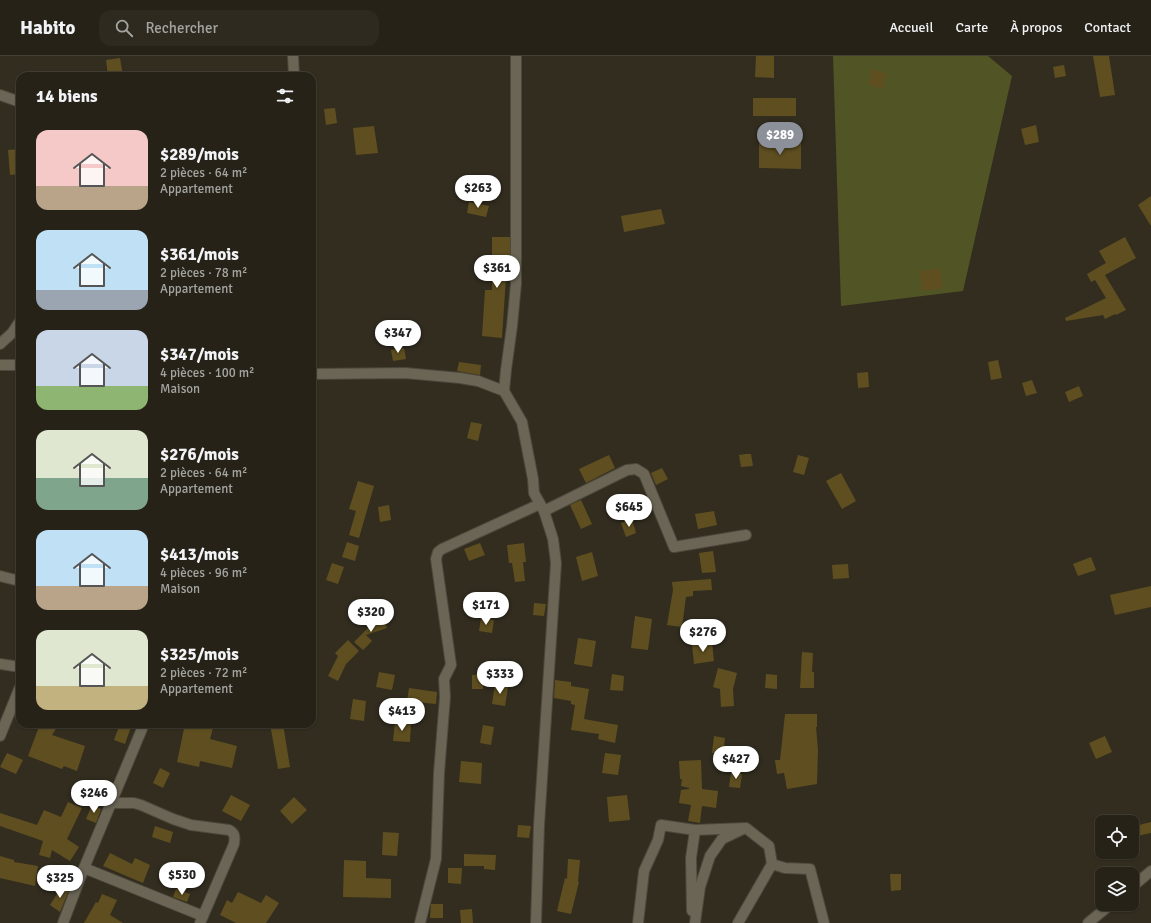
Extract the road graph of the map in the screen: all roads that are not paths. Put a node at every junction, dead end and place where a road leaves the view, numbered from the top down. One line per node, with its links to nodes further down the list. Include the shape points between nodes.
1 (293, 56): 3 (street)
2 (516, 56): 11 (street, via 516,284)
3 (294, 72)
4 (0, 95): 5 (street)
5 (16, 101)
6 (16, 327): 7 (street)
7 (0, 344)
8 (0, 365): 9 (street)
9 (16, 365)
10 (316, 374): 11 (street, via 405,373 478,381)
11 (504, 391): 12 (street, via 522,422 534,493)
12 (542, 507): 13 (street, via 627,470 636,469 644,474 674,547); 31 (street, via 442,548 438,552 436,559 451,665 444,679 446,698 438,773 436,859); 32 (street, via 553,539 556,581 539,825)
13 (746, 535)
14 (0, 576): 15 (street)
15 (16, 580)
16 (0, 664): 17 (street)
17 (16, 666)
18 (16, 697): 20 (street)
19 (142, 728): 21 (street)
20 (0, 736)
21 (111, 803): 25 (street); 29 (street, via 141,804 172,819 233,832 234,844)
22 (746, 828): 23 (street); 24 (street, via 769,846); 34 (street, via 722,839 710,856 700,887)
23 (695, 830): 33 (street, via 660,824 658,840 644,871); 34 (street, via 691,858)
24 (772, 864): 35 (street); 36 (street, via 785,868 810,869)
25 (84, 868): 29 (street); 30 (street)
26 (1151, 871): 27 (street)
27 (1139, 881)
28 (1103, 911): 37 (street)
29 (202, 920)
30 (64, 923)
31 (420, 923)
32 (536, 923)
33 (638, 923)
34 (694, 923)
35 (738, 923)
36 (824, 923)
37 (1088, 923)

